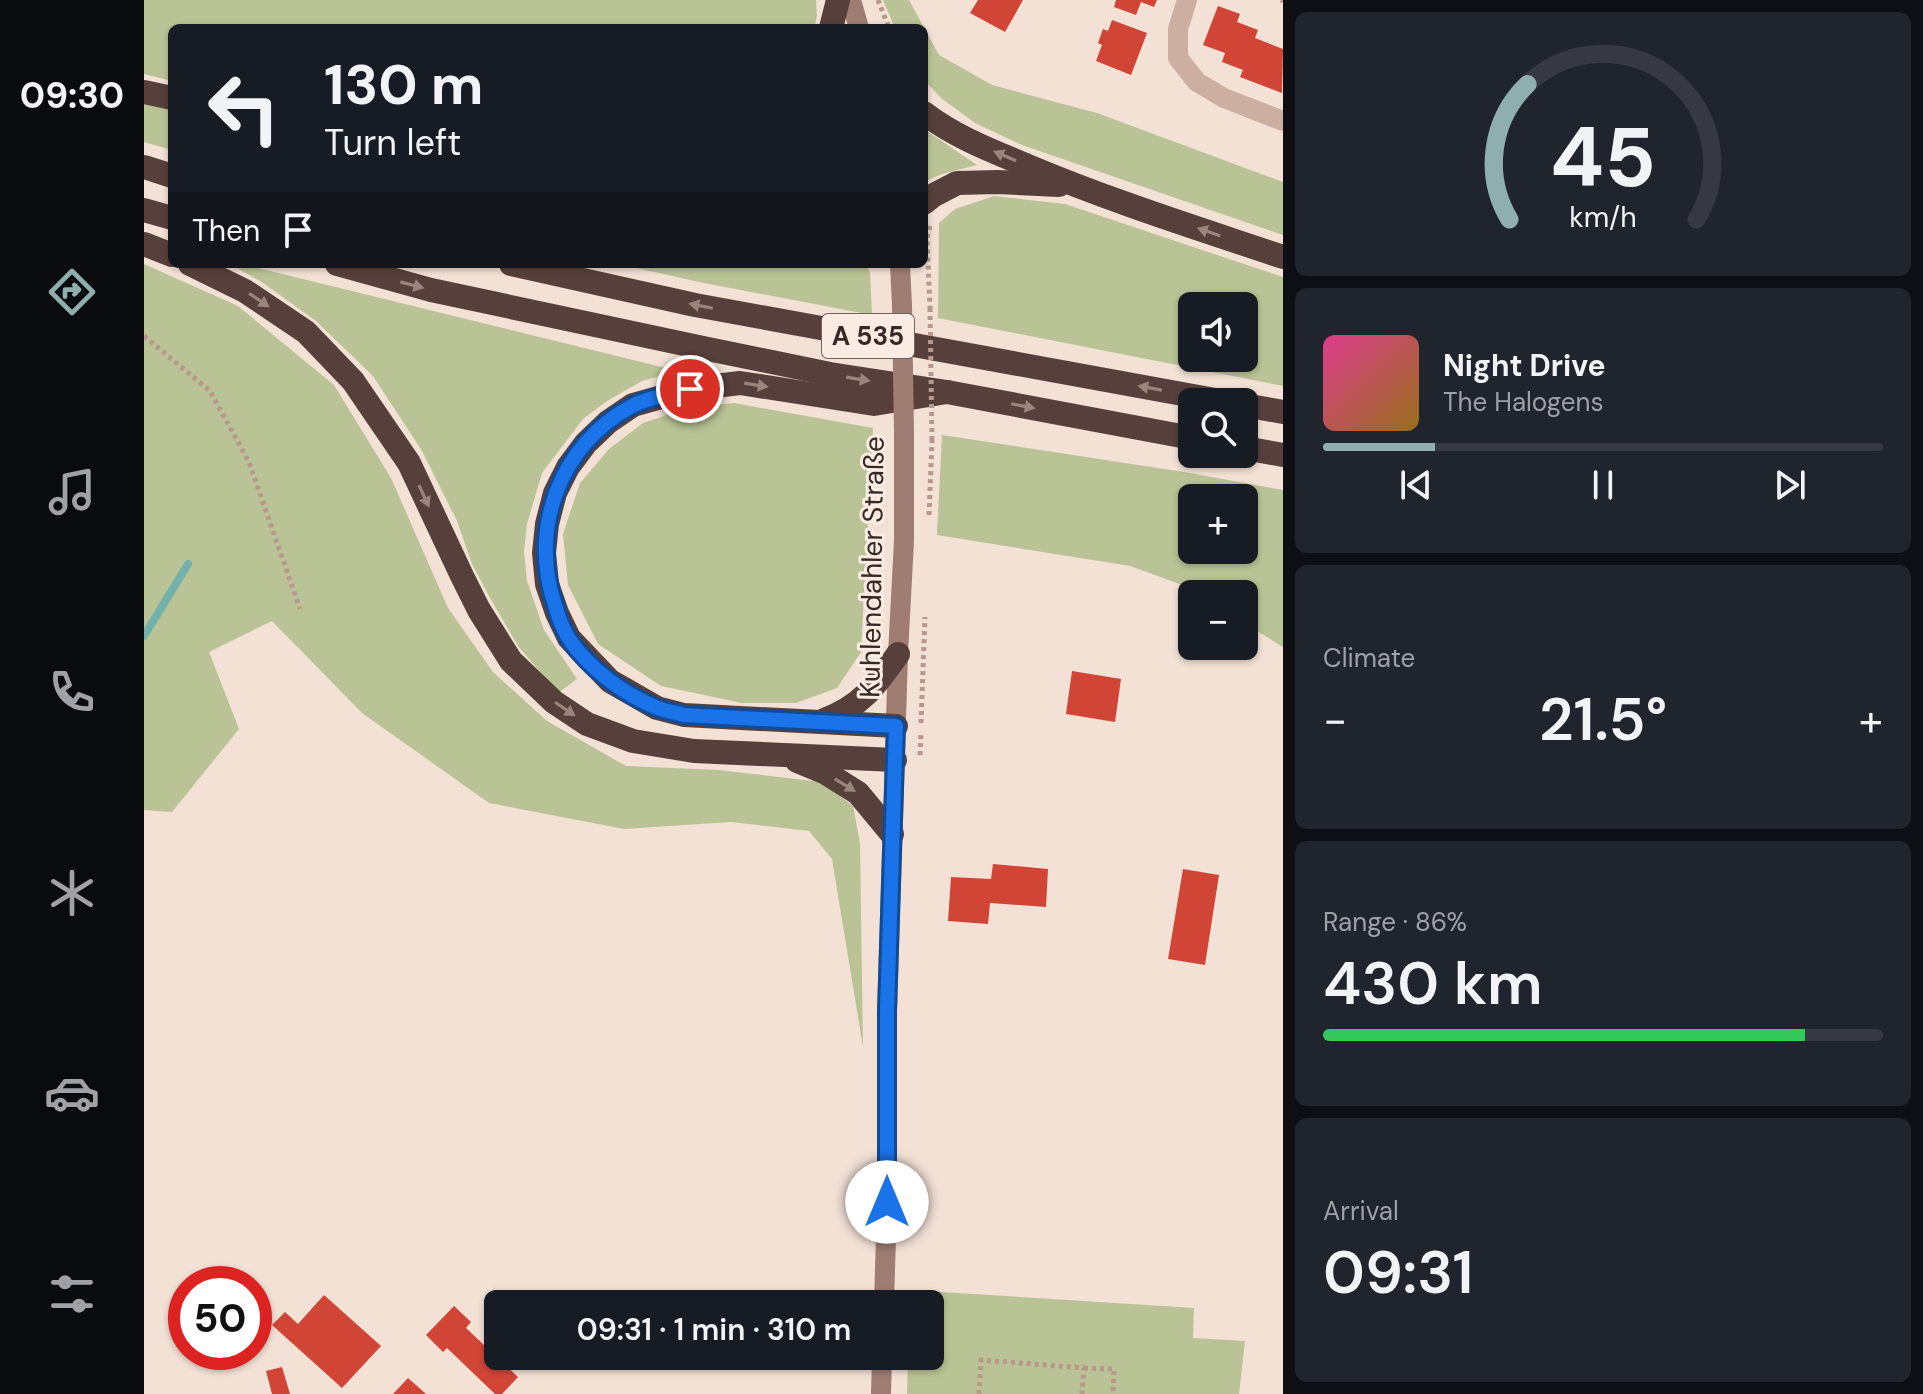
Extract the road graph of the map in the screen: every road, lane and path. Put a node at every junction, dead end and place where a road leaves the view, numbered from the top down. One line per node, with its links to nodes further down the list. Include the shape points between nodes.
1 (838, 0): 5 (highway)
2 (851, 0): 6 (main road)
3 (878, 0): 7 (path)
4 (1187, 0): 11 (street, via 1178,29 1178,58 1197,82)
5 (832, 24)
6 (858, 24)
7 (887, 24)
8 (144, 92): 9 (highway)
9 (168, 97)
10 (928, 116): 14 (highway, one-way to 10, via 971,142)
11 (1283, 121)
12 (144, 167): 13 (highway)
13 (168, 175)
14 (1077, 186): 16 (highway, via 957,183 934,195); 20 (highway, one-way to 14)
15 (144, 210): 17 (highway)
16 (928, 213)
17 (168, 217)
18 (144, 244): 19 (highway)
19 (168, 253)
20 (1283, 257)
21 (928, 261): 32 (path, bridge)
22 (198, 268): 39 (highway, one-way to 39, via 245,291 306,332 353,381 409,463 479,610 511,661 554,702 587,724 633,741 694,751)
23 (351, 268): 27 (highway, A 535, one-way to 27, via 703,348)
24 (529, 268): 28 (highway, A 535, one-way to 24, via 695,305)
25 (900, 268): 36 (main road, Kuhlendahler Straße, bridge, via 904,541)
26 (144, 336): 35 (path, via 210,391 249,462)
27 (947, 392): 31 (highway, A 535, one-way to 31); 37 (highway, one-way to 27, via 684,715 657,708 610,681 569,638 547,584 544,553 555,493 568,467 608,422 633,405 690,389 740,383 874,404)
28 (1178, 393)
29 (1258, 408): 30 (highway)
30 (1283, 412)
31 (1178, 435)
32 (932, 440)
33 (1258, 451): 34 (highway)
34 (1283, 455)
35 (300, 609)
36 (898, 654): 37 (highway, via 874,688 843,713); 38 (main road, Kuhlendahler Straße)
37 (820, 722): 38 (highway)
38 (896, 726): 40 (main road, Kuhlendahler Straße)
39 (784, 754): 40 (highway); 41 (highway, one-way to 41, via 858,793)
40 (895, 760): 41 (main road, Kuhlendahler Straße)
41 (892, 834): 42 (main road, Kuhlendahler Straße)
42 (884, 1290)
43 (1084, 1368): 46 (path, via 981,1360); 47 (path); 48 (path, via 1114,1369)
44 (882, 1370): 45 (main road)
45 (881, 1394)
46 (979, 1394)
47 (1082, 1394)
48 (1113, 1394)

